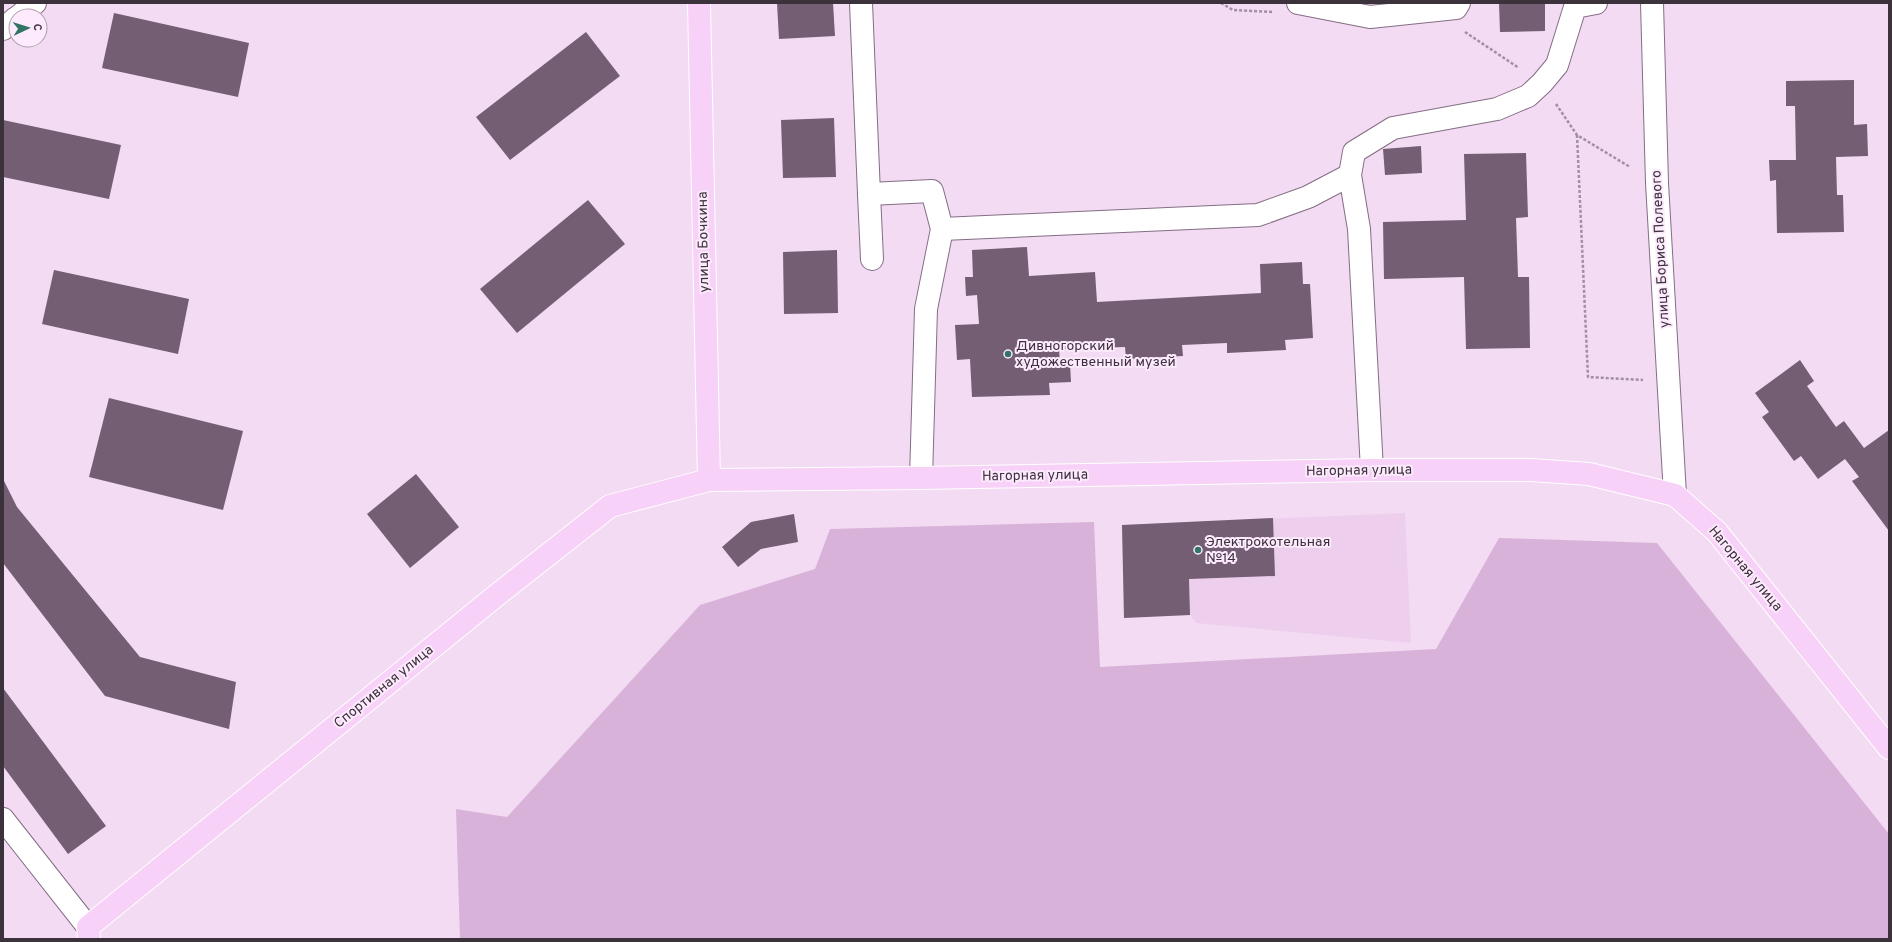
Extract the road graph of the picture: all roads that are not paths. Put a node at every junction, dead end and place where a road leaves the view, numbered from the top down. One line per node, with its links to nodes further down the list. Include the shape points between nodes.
1 (699, 3): 13 (main road, улица Бочкина)
2 (861, 3): 8 (street)
3 (1459, 3): 6 (street, via 1456,8 1370,17)
4 (1596, 3): 7 (street, via 1575,7 1557,65 1528,96 1497,109 1393,128 1354,152)
5 (1652, 3): 14 (street, улица Бориса Полевого, via 1657,183)
6 (1305, 4)
7 (1350, 175): 9 (street, via 1308,197 1258,215); 11 (street, via 1359,229)
8 (869, 194): 9 (street, via 932,191); 10 (street)
9 (942, 229): 12 (street, via 926,309)
10 (872, 259)
11 (1372, 470): 12 (main road, Нагорная улица); 14 (main road, Нагорная улица, via 1531,470 1589,474)
12 (921, 478): 13 (main road, Нагорная улица)
13 (709, 480): 17 (main road, Спортивная улица, via 610,506 484,605)
14 (1675, 495): 15 (main road, Нагорная улица, via 1717,532)
15 (1889, 748)
16 (3, 819): 17 (street)
17 (88, 933)

